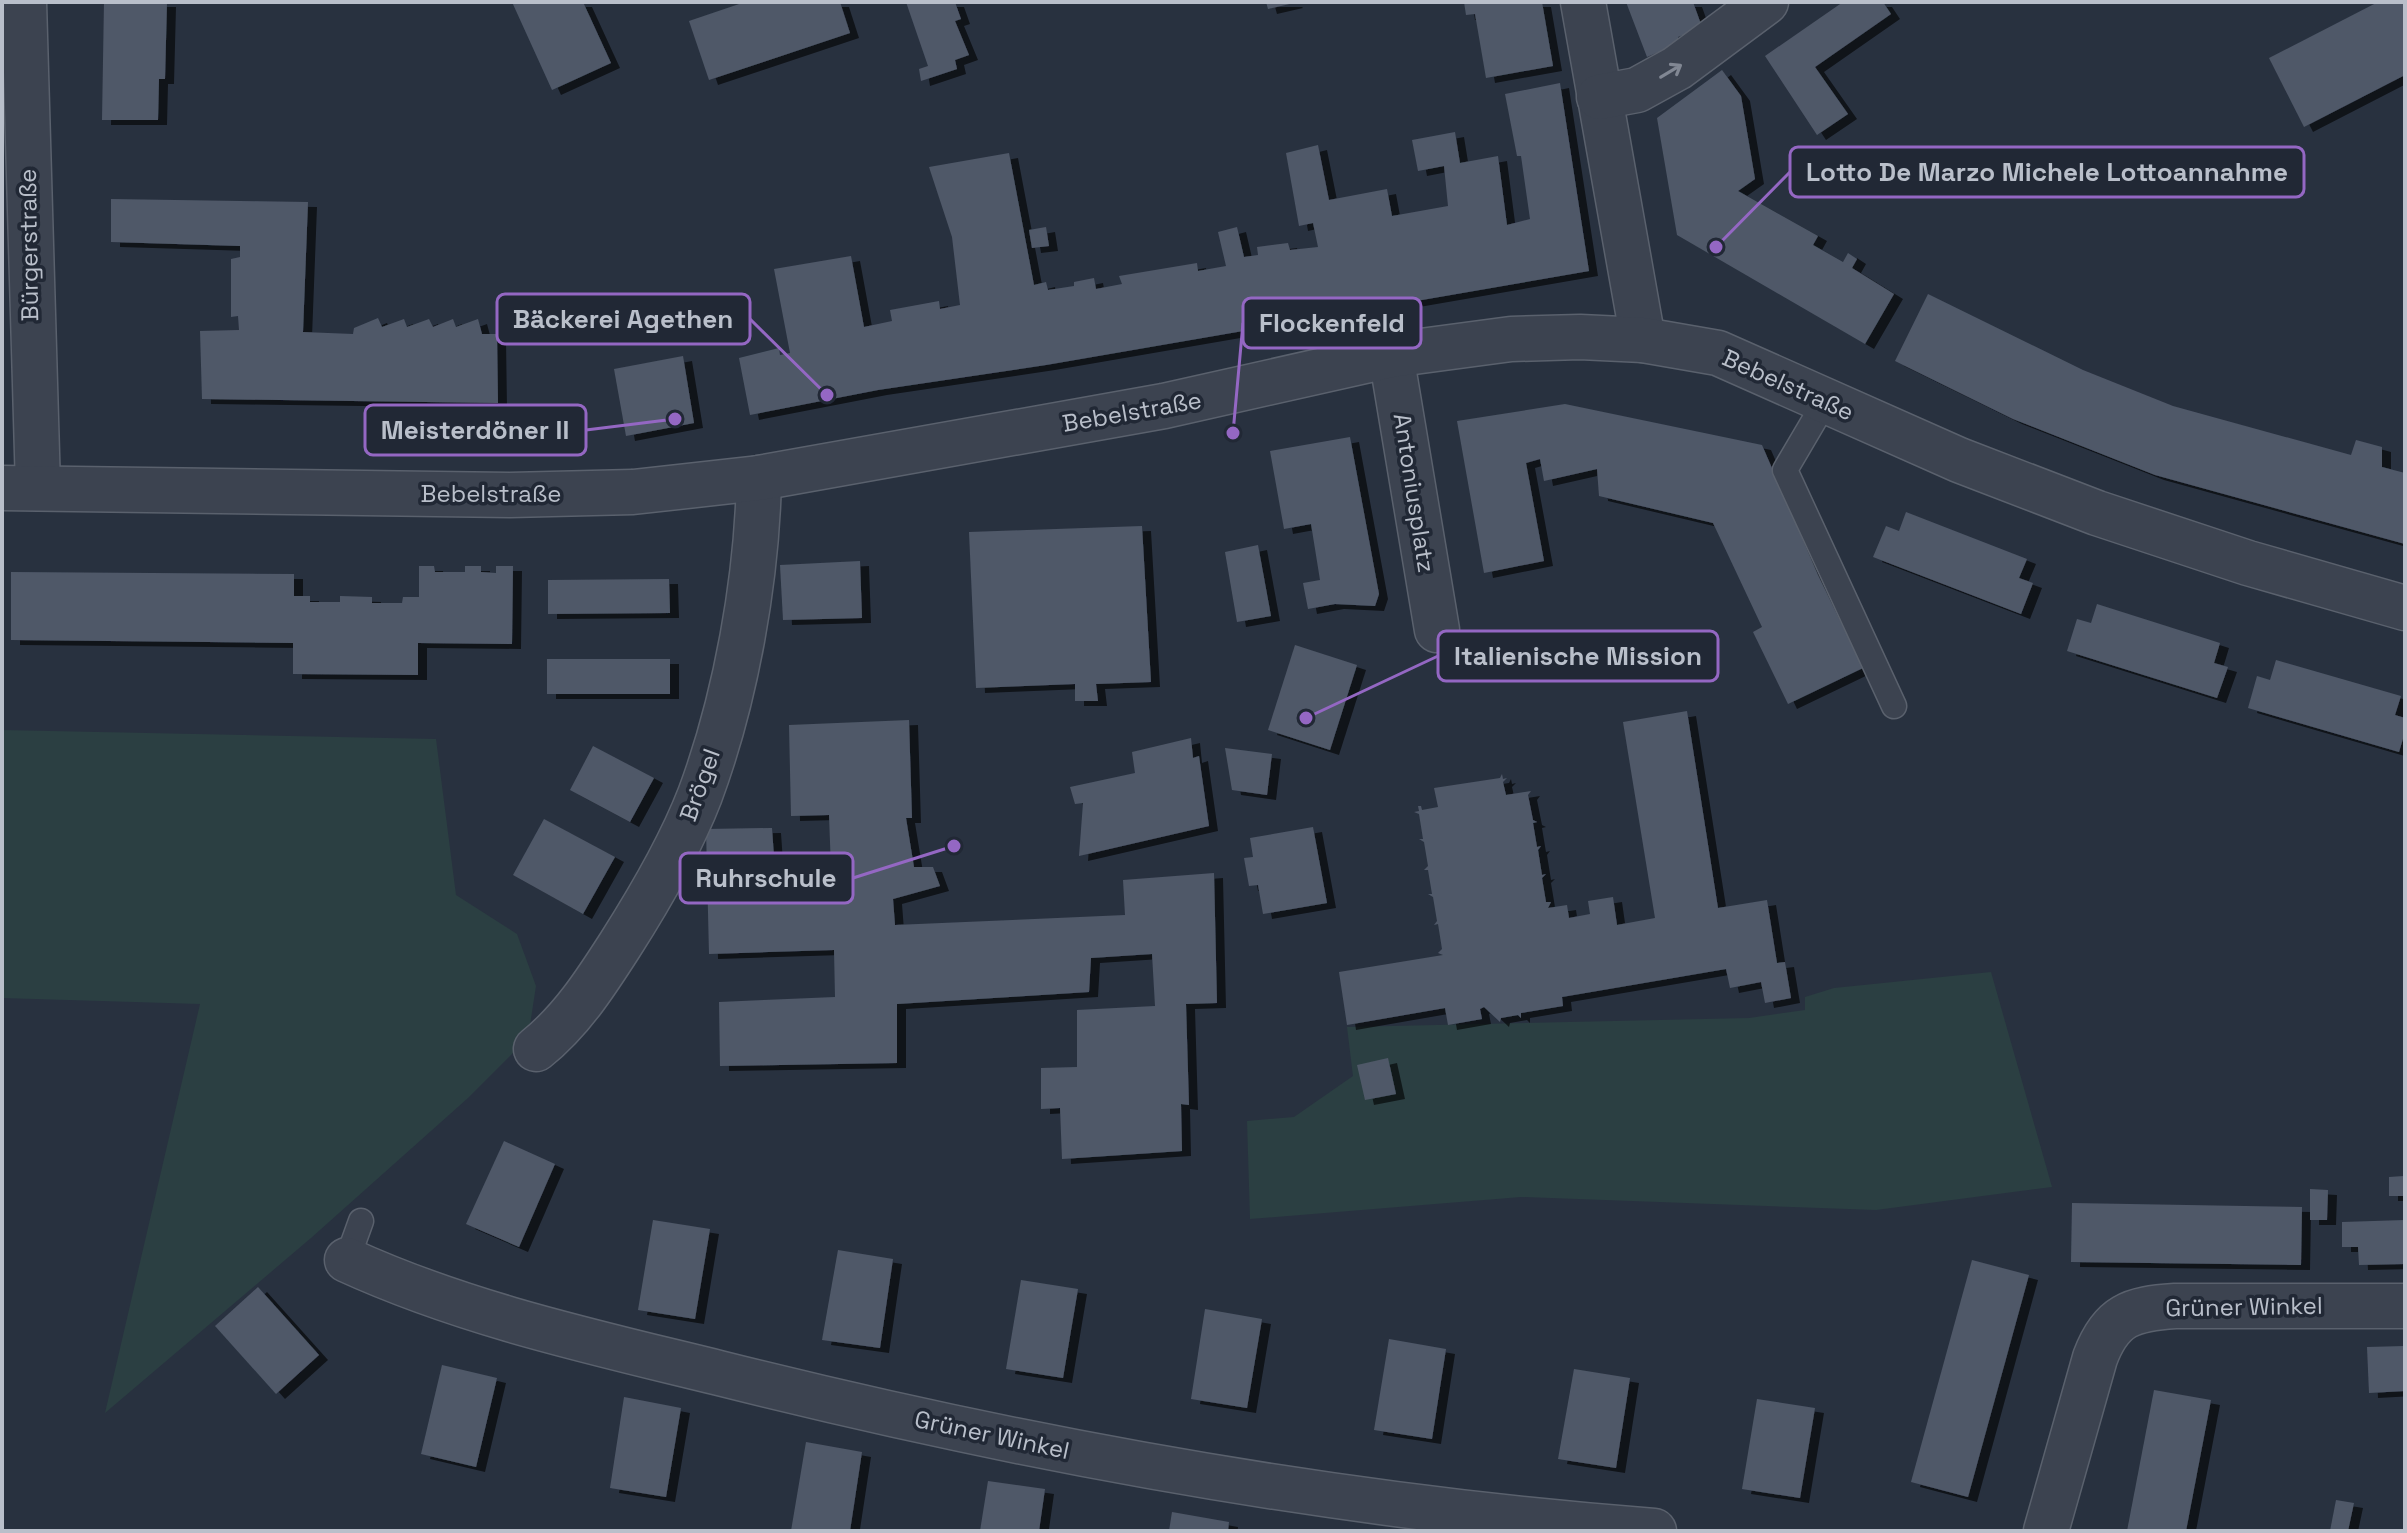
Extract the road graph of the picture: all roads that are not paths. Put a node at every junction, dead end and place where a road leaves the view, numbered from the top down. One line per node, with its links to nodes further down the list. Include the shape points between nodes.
1 (24, 2): 9 (street, Bürgerstraße)
2 (1583, 2): 4 (street)
3 (1766, 2): 4 (street, one-way to 3, via 1637,90 1677,68)
4 (1599, 97): 5 (street)
5 (1643, 340): 6 (street, Bebelstraße, via 1541,337); 7 (street, Bebelstraße, via 1718,353)
6 (1391, 355): 8 (street, Bebelstraße, via 1230,394); 11 (street, Antoniusplatz)
7 (1825, 402): 10 (street, Bebelstraße, via 2097,513); 12 (lane, via 1785,470)
8 (759, 478): 9 (street, Bebelstraße, via 570,495); 13 (street, Brögel, via 758,538 733,677 699,795 677,845 602,972 562,1028)
9 (20, 488)
10 (2405, 608)
11 (1437, 630)
12 (1894, 706)
13 (536, 1049)
14 (354, 1240): 16 (street, Grüner Winkel, via 446,1301 777,1388 1009,1440 1313,1492)
15 (2405, 1306): 17 (street, Grüner Winkel, via 2166,1307 2120,1319 2103,1335)
16 (1654, 1531)
17 (2046, 1531)

